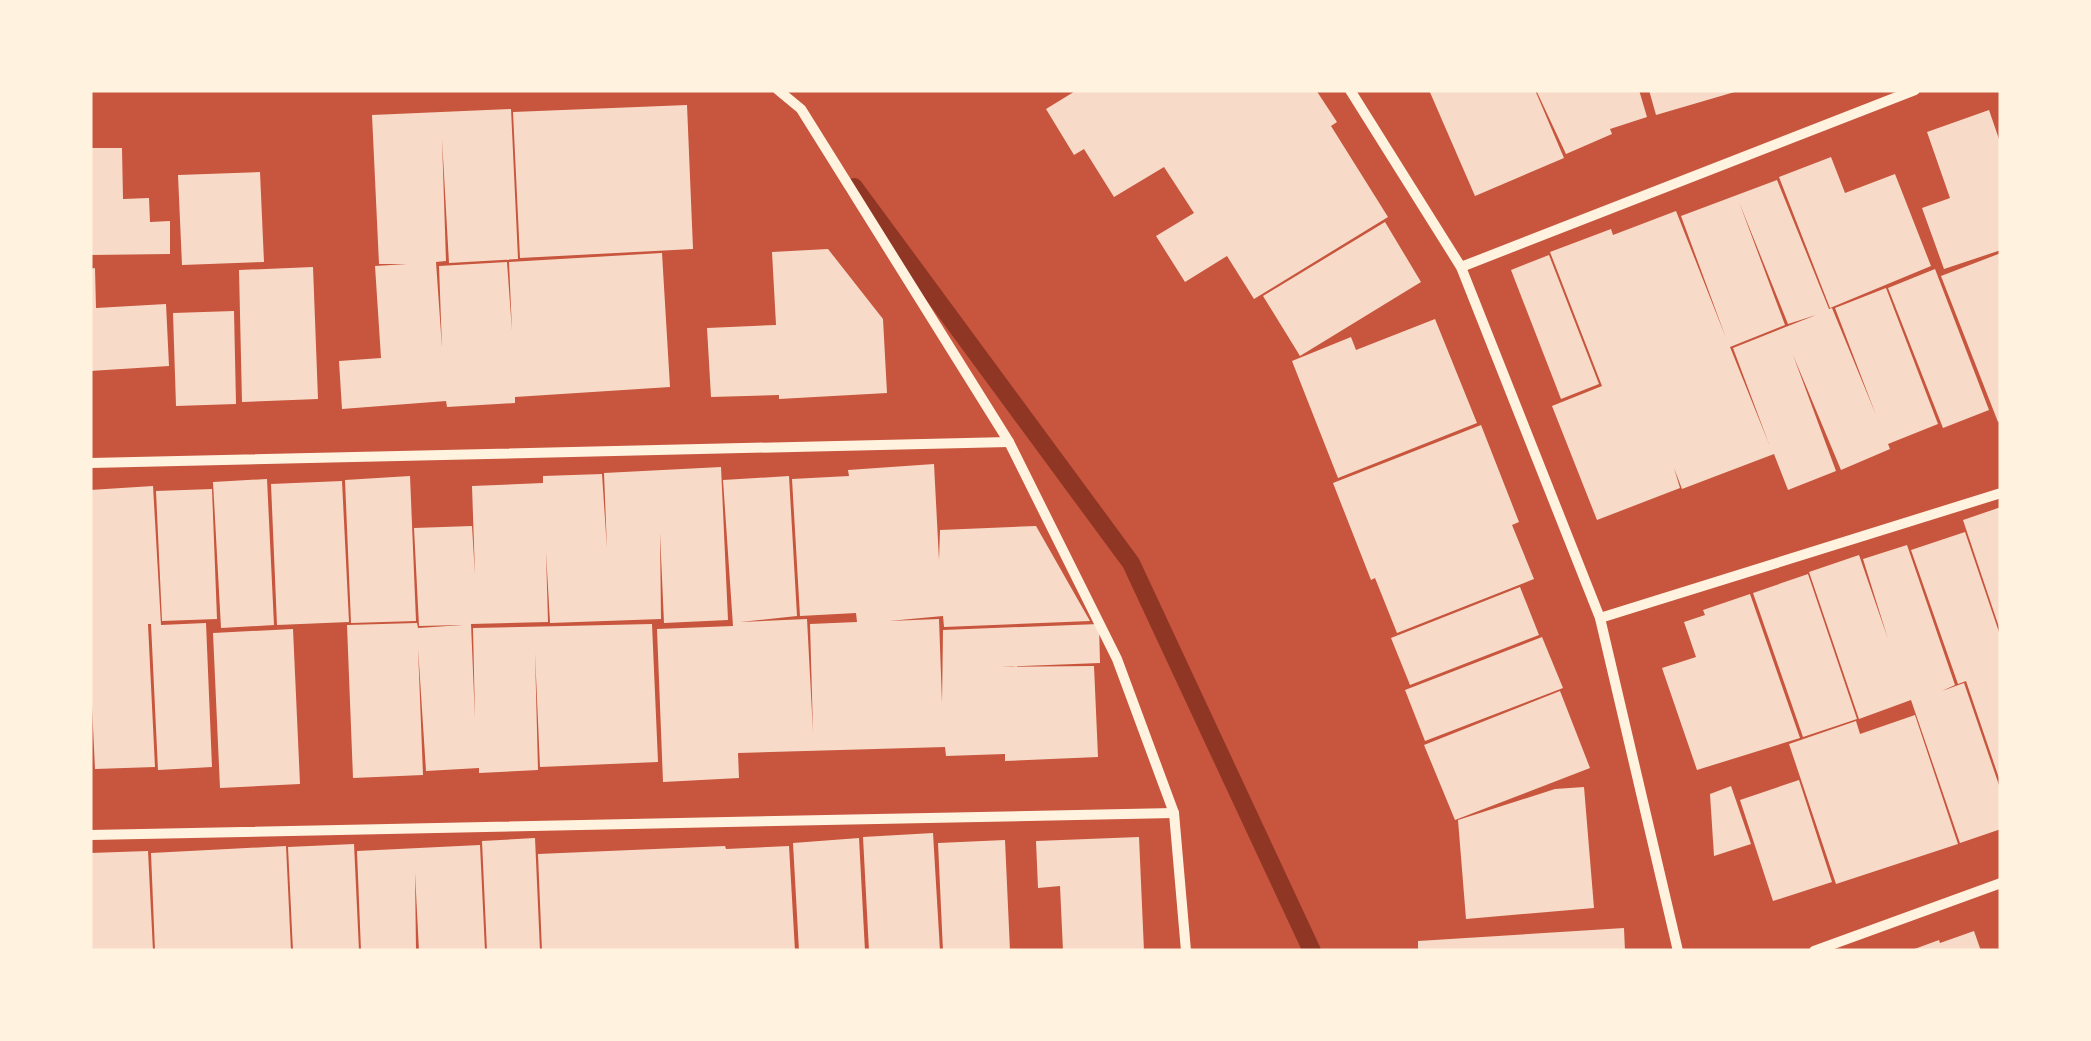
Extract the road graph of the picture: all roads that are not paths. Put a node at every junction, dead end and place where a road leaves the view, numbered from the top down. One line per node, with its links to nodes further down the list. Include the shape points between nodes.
1 (778, 90): 5 (street, via 801,109)
2 (1350, 90): 4 (street)
3 (1915, 90): 4 (street)
4 (1461, 266): 8 (street)
5 (1009, 442): 6 (street); 9 (street, via 1117,659)
6 (90, 462)
7 (2001, 494): 8 (street)
8 (1600, 618): 13 (street)
9 (1174, 813): 10 (street); 12 (street)
10 (90, 835)
11 (2001, 883): 14 (street)
12 (1186, 951)
13 (1678, 951)
14 (1814, 951)

